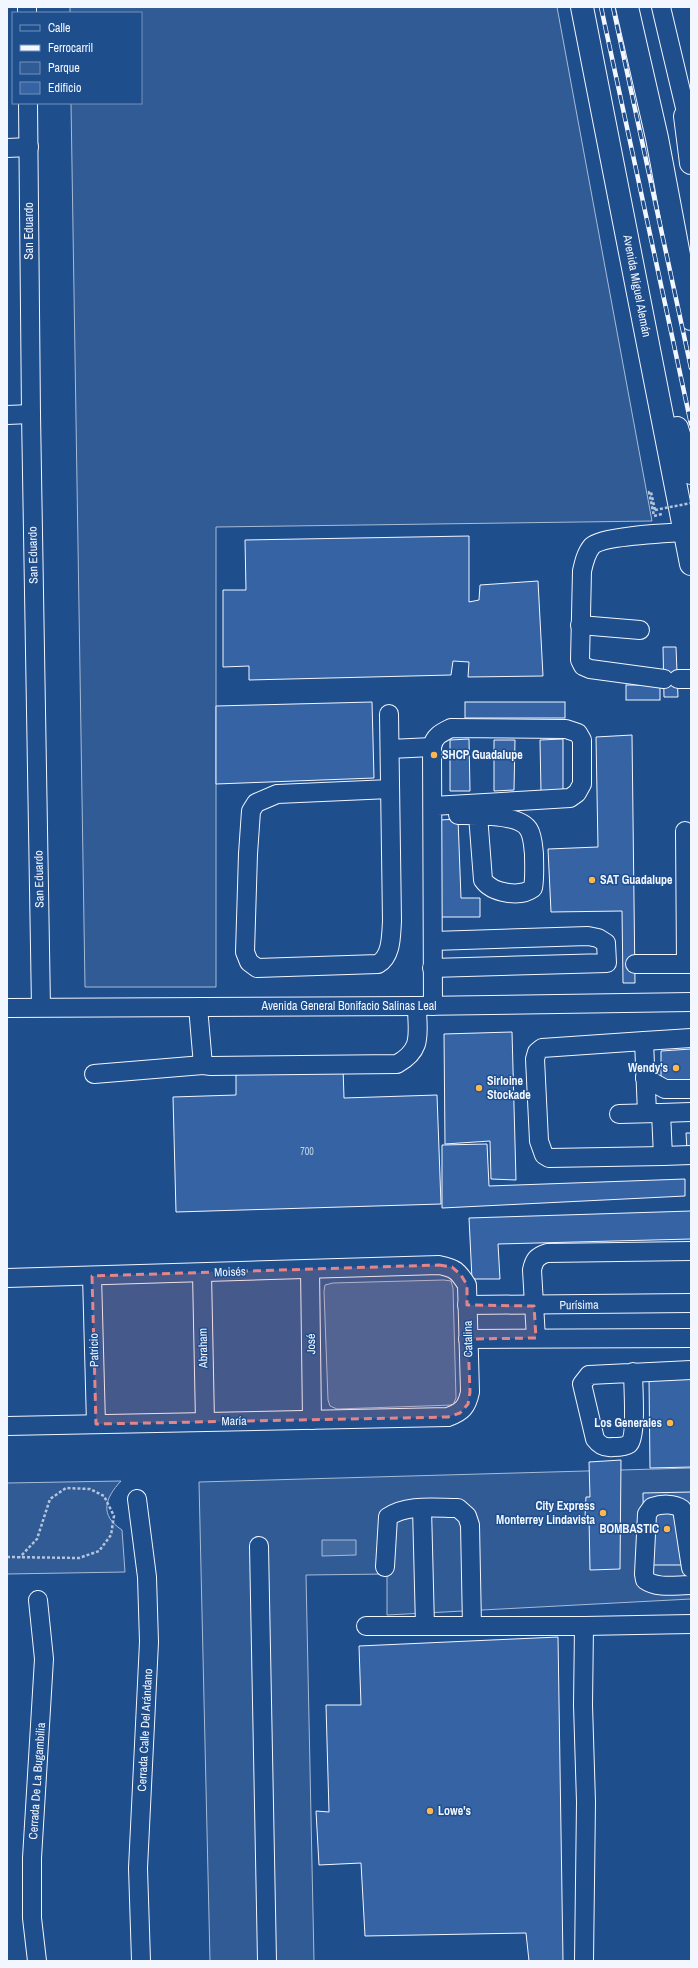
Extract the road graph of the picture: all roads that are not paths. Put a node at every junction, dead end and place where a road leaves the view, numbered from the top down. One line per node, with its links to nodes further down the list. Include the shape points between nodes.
1 (582, 7): 10 (highway, Avenida Miguel Alemán)
2 (627, 7): 9 (highway, via 657,138)
3 (661, 7): 5 (street)
4 (28, 104): 6 (street, San Eduardo)
5 (688, 124): 8 (highway)
6 (29, 147): 7 (street); 11 (street, San Eduardo)
7 (7, 148)
8 (691, 163)
9 (691, 319)
10 (648, 338): 13 (highway); 14 (highway, Avenida Miguel Alemán)
11 (31, 414): 12 (street); 32 (street, San Eduardo)
12 (7, 415)
13 (691, 473)
14 (685, 532): 15 (highway, Avenida Miguel Alemán); 16 (street, via 606,539 593,545 584,558)
15 (691, 564)
16 (580, 625): 17 (street); 18 (street, via 580,660 583,666 590,669)
17 (640, 630)
18 (678, 679)
19 (388, 714): 21 (street)
20 (432, 747): 21 (street); 23 (street); 23 (street, via 433,740 451,728 566,729 578,733 582,740 582,784 577,793 570,798)
21 (390, 749): 22 (street)
22 (390, 789): 22 (street, via 392,921 389,950 384,960 378,964 257,968 249,962 245,952 248,854 251,811 256,803 277,794)
23 (433, 811): 24 (street); 26 (street)
24 (478, 815): 24 (street, via 522,822 529,828 535,878 533,888 527,893 493,889 483,880)
25 (685, 831): 28 (street)
26 (433, 941): 27 (street, via 588,936 606,943); 29 (street)
27 (622, 963): 28 (street); 29 (street)
28 (689, 964)
29 (432, 968): 31 (street)
30 (691, 1002): 31 (street, Avenida General Bonifacio Salinas Leal)
31 (425, 1006): 33 (street, Avenida General Bonifacio Salinas Leal); 37 (street, via 414,1050 408,1058 397,1064)
32 (41, 1007): 33 (street, Avenida General Bonifacio Salinas Leal); 34 (street, Avenida General Bonifacio Salinas Leal)
33 (198, 1007): 37 (street)
34 (7, 1008)
35 (691, 1038): 36 (street)
36 (644, 1041): 39 (street); 45 (street, via 542,1048 537,1052 535,1059 541,1150 549,1158)
37 (203, 1065): 38 (street)
38 (94, 1074)
39 (645, 1078): 40 (street, via 665,1089); 42 (street)
40 (691, 1090)
41 (691, 1112): 42 (street)
42 (654, 1113): 43 (street); 45 (street)
43 (619, 1114)
44 (691, 1155): 45 (street)
45 (664, 1156)
46 (691, 1251): 54 (street, via 538,1256 532,1270)
47 (452, 1267): 48 (street, Moisés, via 439,1265); 53 (street, Catalina, via 467,1285)
48 (310, 1269): 49 (street, Moisés); 61 (street, José)
49 (202, 1273): 50 (street, Moisés); 62 (street, Abraham)
50 (92, 1276): 51 (street, Moisés); 63 (street, Patricio)
51 (7, 1278)
52 (691, 1303): 54 (street, Purísima)
53 (467, 1305): 54 (street, Purísima); 57 (street, Catalina)
54 (534, 1306): 55 (street)
55 (536, 1338): 56 (street); 57 (street)
56 (691, 1338)
57 (468, 1340): 60 (street, Catalina, via 470,1392 468,1404)
58 (691, 1370): 59 (street)
59 (633, 1372)
60 (460, 1413): 61 (street, María, via 448,1417)
61 (312, 1420): 62 (street, María)
62 (205, 1422): 63 (street, María)
63 (96, 1424): 64 (street, María)
64 (7, 1426)
65 (137, 1500): 78 (street, Cerrada Calle Del Arándano, via 147,1577 149,1642 138,1868)
66 (422, 1508): 68 (street, via 396,1512 388,1517); 74 (street); 75 (street, via 458,1508 467,1516 470,1525)
67 (259, 1546): 79 (street)
68 (385, 1567)
69 (691, 1568): 70 (street, via 682,1509 679,1506 660,1504 652,1507 647,1514 645,1580 651,1584)
70 (691, 1585)
71 (38, 1600): 77 (street, Cerrada De La Bugambilia, via 44,1659 32,1858 32,1918)
72 (691, 1624): 76 (street)
73 (366, 1626): 74 (street)
74 (425, 1626): 75 (street)
75 (472, 1626): 76 (street)
76 (584, 1626): 80 (street)
77 (37, 1961)
78 (141, 1961)
79 (267, 1961)
80 (584, 1961)

